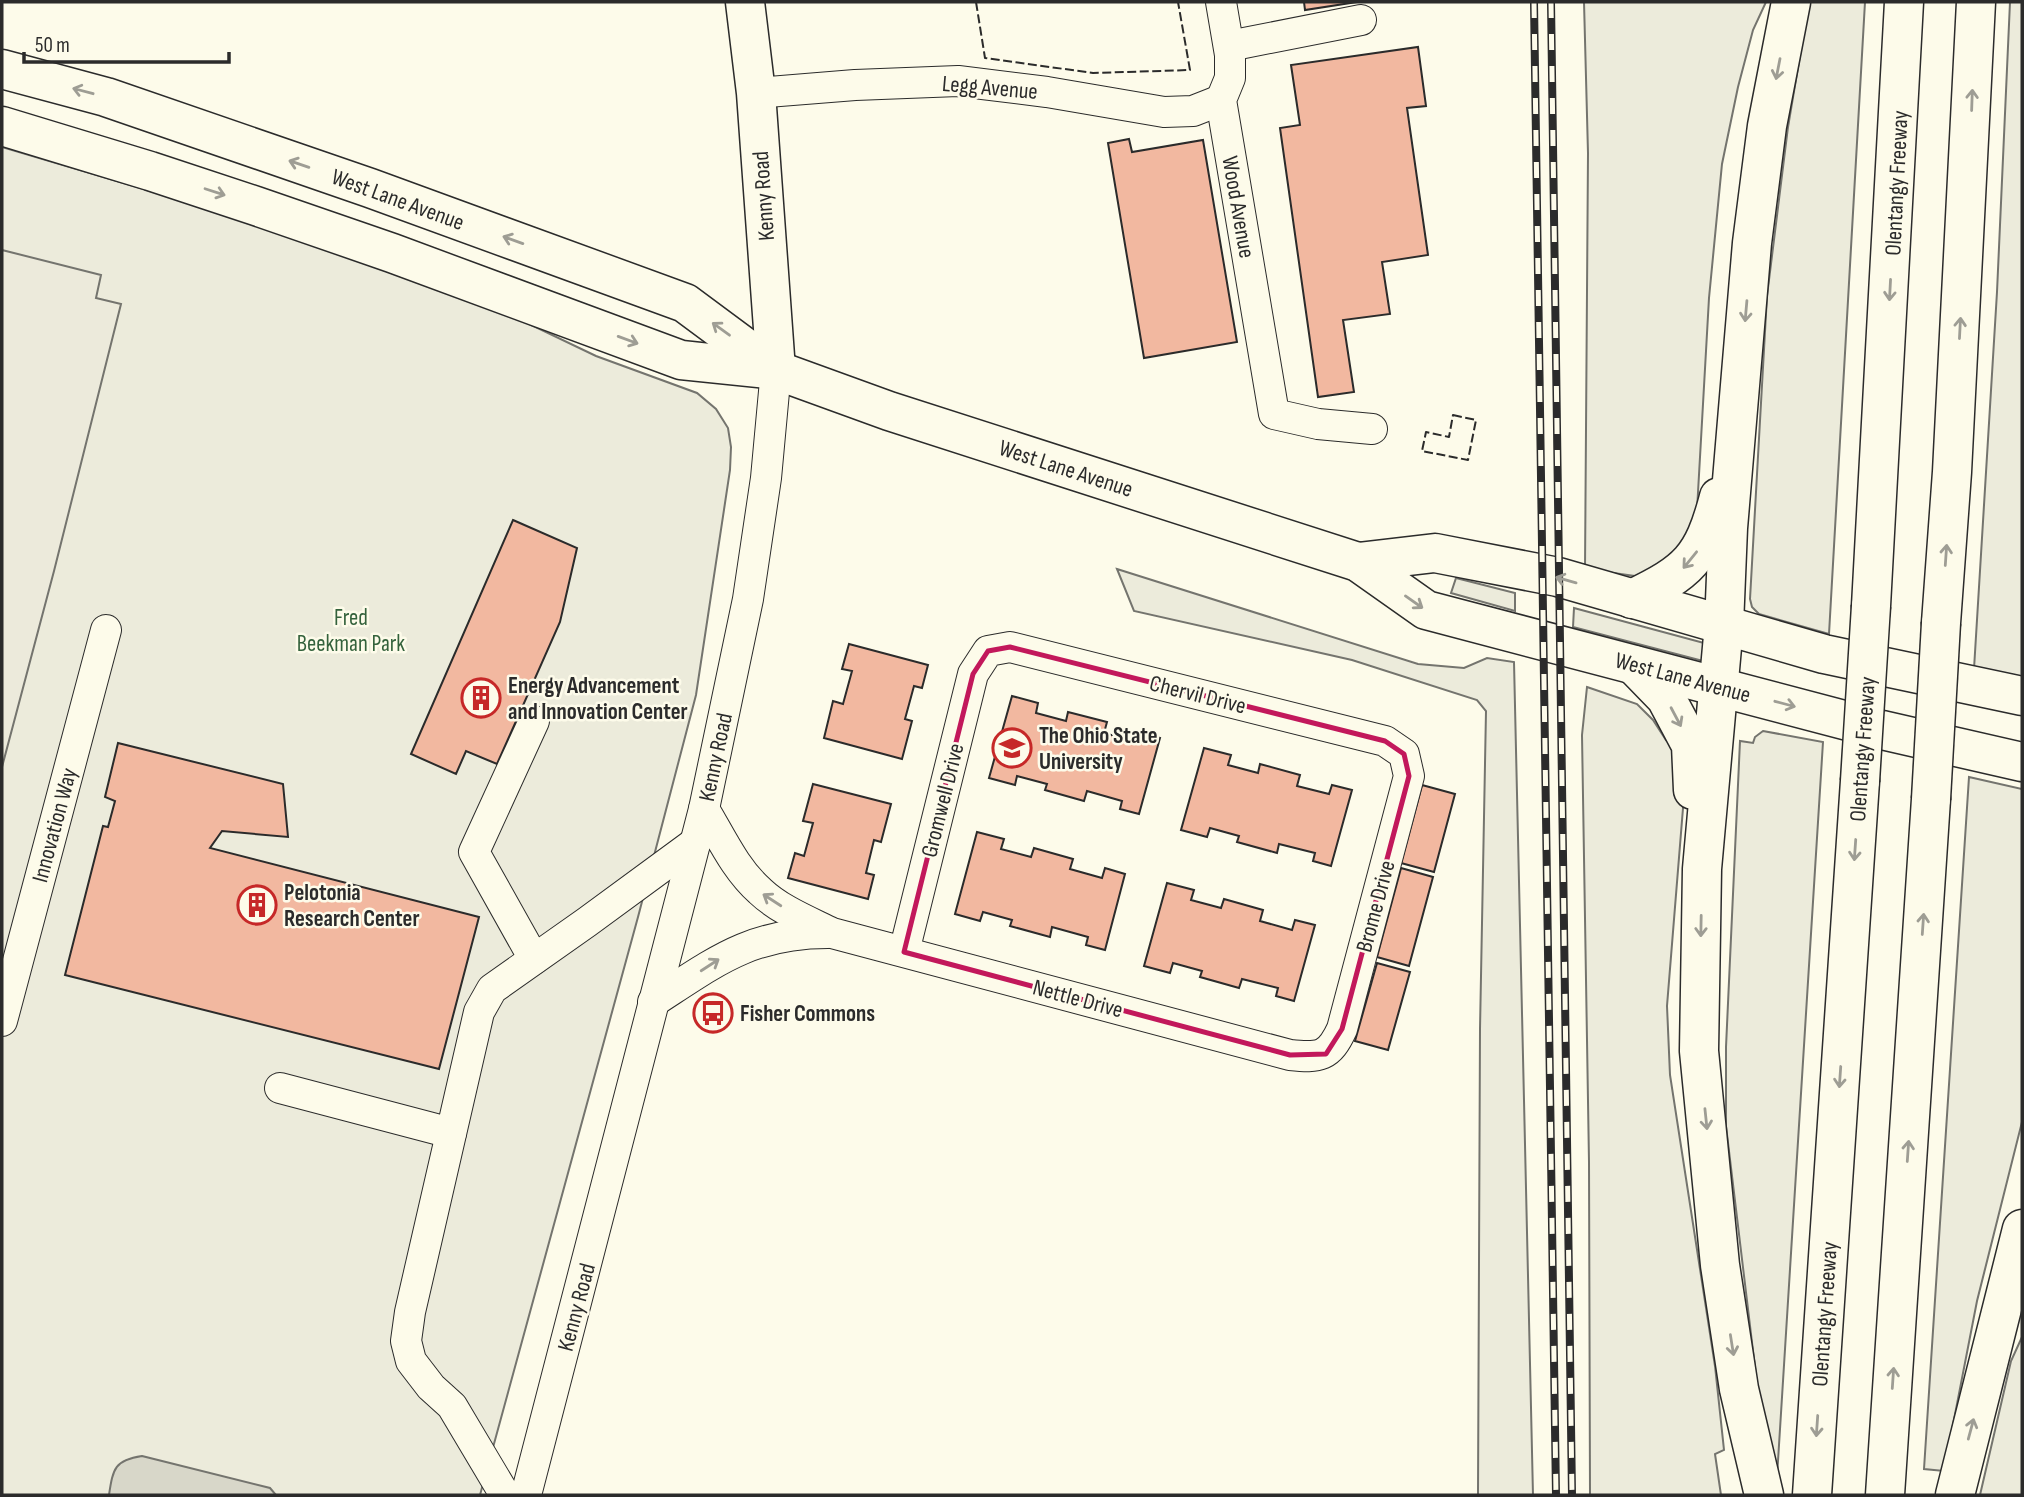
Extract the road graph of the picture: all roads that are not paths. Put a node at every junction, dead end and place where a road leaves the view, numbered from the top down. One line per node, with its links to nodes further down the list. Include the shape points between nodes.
1 (745, 2): 9 (main road, Kenny Road)
2 (1222, 2): 7 (street, Wood Avenue)
3 (1791, 2): 13 (main road, one-way to 13, via 1752,243)
4 (1904, 2): 41 (main road, Olentangy Freeway, one-way to 41, bridge, via 1871,606)
5 (1976, 2): 42 (main road, one-way to 5, bridge, via 1952,472)
6 (1361, 20): 7 (street)
7 (1229, 46): 10 (street, Wood Avenue, via 1230,78)
8 (2, 69): 12 (main road, West Lane Avenue, one-way to 8, via 685,303 106,97)
9 (755, 93): 10 (street, Legg Avenue, via 958,81 1164,113 1194,111); 12 (main road, Kenny Road)
10 (1221, 100): 14 (street, Wood Avenue, via 1274,414)
11 (2, 126): 12 (main road, West Lane Avenue, one-way to 12, via 256,206 681,360)
12 (776, 370): 15 (main road, West Lane Avenue, via 889,411); 26 (street, Kenny Road, via 748,599)
13 (1737, 427): 16 (main road, one-way to 16, via 1702,544 1690,563 1669,581); 17 (main road)
14 (1371, 429)
15 (1358, 562): 16 (main road, West Lane Avenue, one-way to 15, via 1558,577 1434,553); 20 (main road, West Lane Avenue, one-way to 20, via 1426,610)
16 (1632, 599): 17 (main road, West Lane Avenue)
17 (1724, 625): 21 (main road); 22 (main road, West Lane Avenue, via 1824,654)
18 (106, 630): 33 (street, Innovation Way)
19 (988, 651): 24 (street, Chervil Drive, via 1010,647 1385,741); 30 (street, Gromwell Drive, via 973,674)
20 (1634, 665): 21 (main road, West Lane Avenue); 28 (main road, one-way to 28, via 1665,698 1690,745)
21 (1718, 687): 25 (main road, West Lane Avenue, one-way to 25); 28 (main road)
22 (2022, 696)
23 (534, 721): 31 (street, via 474,852)
24 (1404, 754): 34 (street, Brome Drive, via 1409,776 1406,789 1342,1028)
25 (2022, 762)
26 (704, 809): 27 (street, Kenny Road); 29 (street, Nettle Drive, one-way to 26, via 761,892 738,865)
27 (696, 842): 31 (street); 32 (street, Kenny Road)
28 (1702, 869): 40 (main road, one-way to 40, via 1699,1051 1739,1389)
29 (832, 933): 30 (street, Nettle Drive); 32 (street, Nettle Drive, one-way to 29, via 722,957 758,942 782,935)
30 (904, 952): 34 (street, Nettle Drive, via 1290,1055)
31 (534, 959): 36 (street, via 492,989 479,1012)
32 (653, 1002): 39 (street, Kenny Road)
33 (2, 1021)
34 (1326, 1054)
35 (280, 1088): 36 (street)
36 (451, 1133): 38 (street, via 406,1341 411,1361 452,1406)
37 (2022, 1229): 43 (main road, one-way to 37)
38 (505, 1495)
39 (526, 1495)
40 (1764, 1495)
41 (1812, 1495)
42 (1885, 1495)
43 (1955, 1495)

